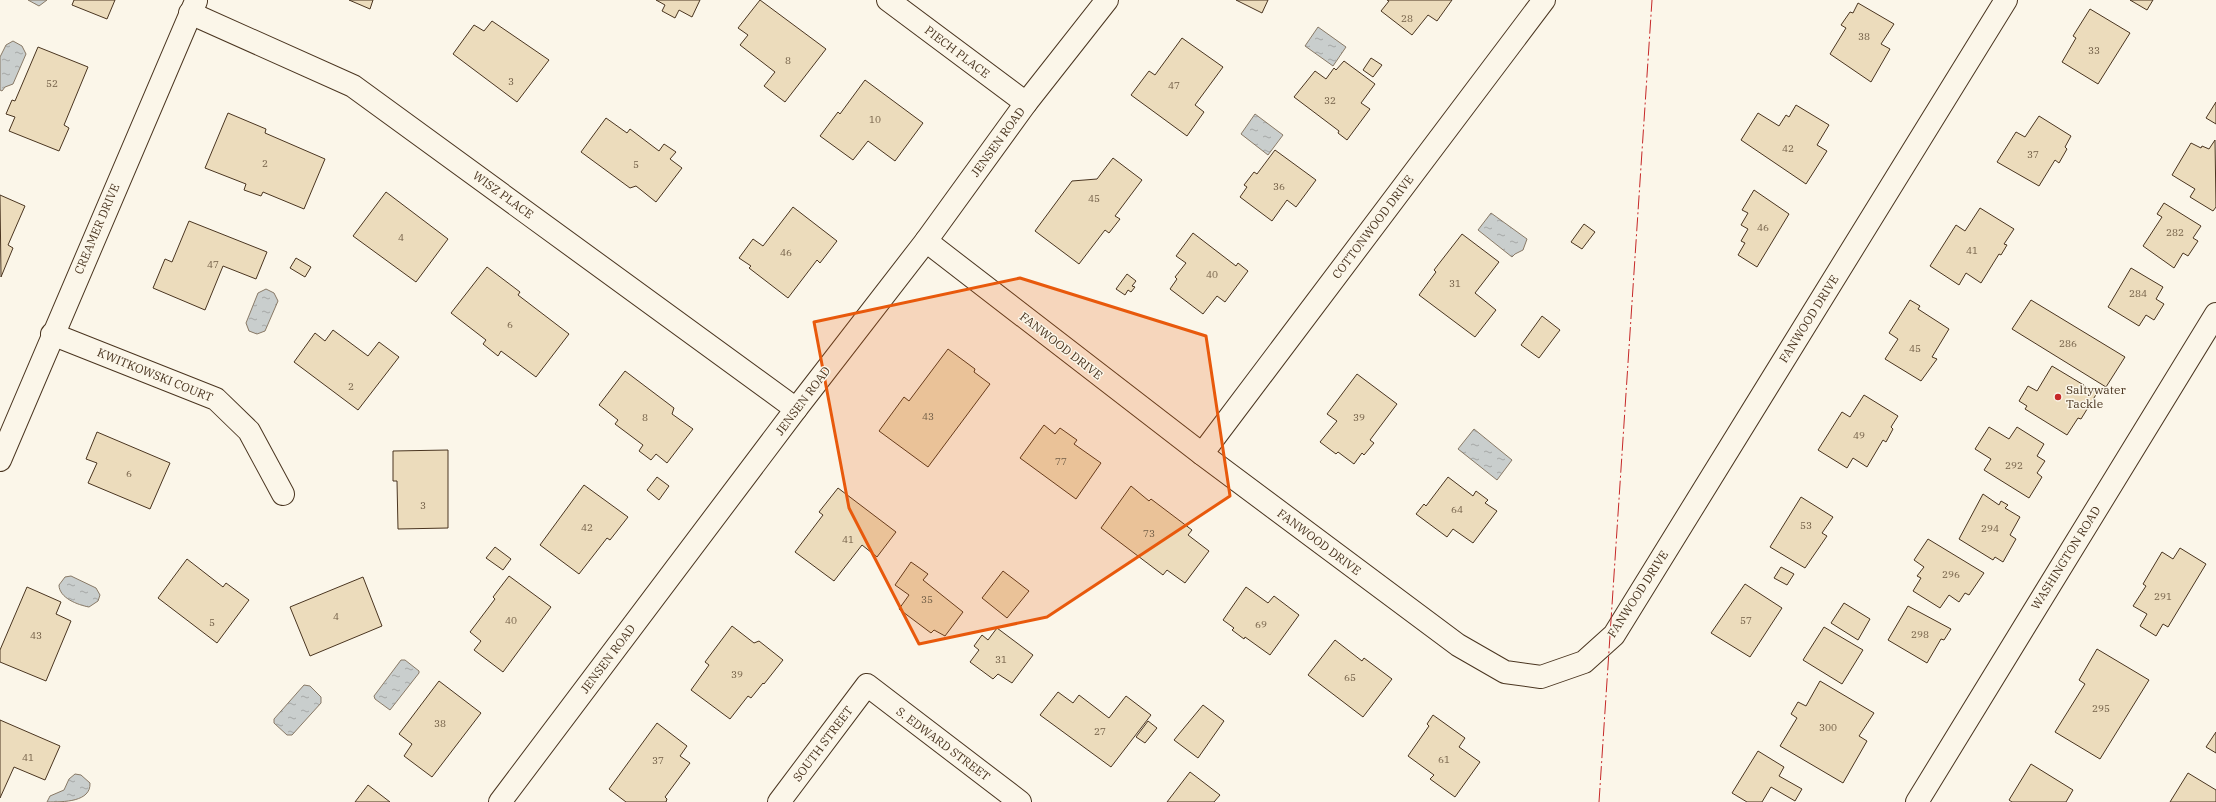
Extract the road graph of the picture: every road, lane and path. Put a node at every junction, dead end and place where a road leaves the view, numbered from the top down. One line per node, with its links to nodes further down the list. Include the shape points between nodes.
1 (888, 0): 6 (street, PIECH PLACE)
2 (1107, 0): 6 (street, JENSEN ROAD)
3 (1544, 0): 11 (street, COTTONWOOD DRIVE)
4 (2006, 0): 11 (street, FANWOOD DRIVE, via 1614,635 1584,662 1541,677 1505,672 1458,645)
5 (193, 7): 9 (street, CREAMER DRIVE); 10 (street, WISZ PLACE, via 353,86)
6 (1026, 103): 7 (street, JENSEN ROAD)
7 (926, 241): 10 (street, JENSEN ROAD); 11 (street, FANWOOD DRIVE)
8 (2216, 314): 18 (street, WASHINGTON ROAD)
9 (52, 334): 12 (street, CREAMER DRIVE); 13 (street, KWITKOWSKI COURT, via 216,399 249,431)
10 (796, 410): 15 (street, JENSEN ROAD)
11 (1202, 454)
12 (0, 460)
13 (283, 494)
14 (867, 685): 16 (street, SOUTH STREET); 17 (street, S. EDWARD STREET)
15 (500, 802)
16 (779, 802)
17 (1020, 802)
18 (1917, 802)

